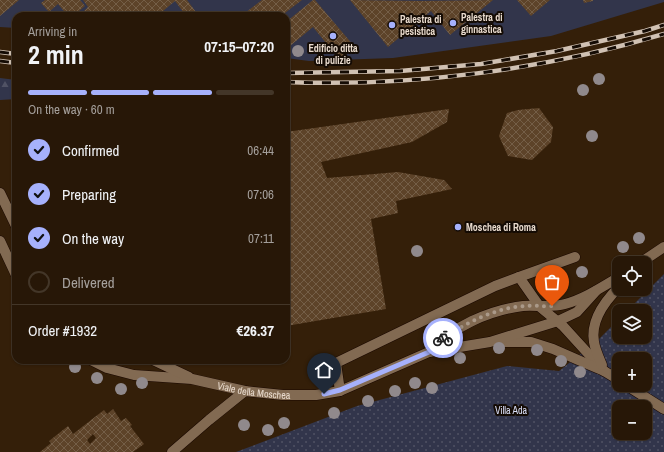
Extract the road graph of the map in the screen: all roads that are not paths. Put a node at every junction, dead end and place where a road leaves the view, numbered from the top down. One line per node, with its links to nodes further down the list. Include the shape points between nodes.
1 (0, 193): 2 (street)
2 (12, 218)
3 (0, 240): 7 (street)
4 (664, 247): 5 (street)
5 (651, 256)
6 (575, 257): 8 (street)
7 (12, 266)
8 (519, 277): 12 (street); 21 (street, via 495,286 336,363)
9 (612, 281): 10 (street, Viale della Moschea)
10 (596, 291): 12 (street, Viale della Moschea, via 566,304); 13 (street, Viale della Moschea, via 577,312)
11 (612, 295): 18 (street, via 602,306 594,327 594,342)
12 (540, 307): 13 (street); 15 (street, Viale della Moschea, via 522,306 493,313 450,334)
13 (558, 321): 14 (street, Viale della Moschea); 18 (street)
14 (490, 342): 15 (street, Viale della Moschea); 18 (street, via 520,341 536,344)
15 (429, 352): 21 (street, Viale della Moschea)
16 (99, 364): 20 (street, Viale della Moschea, via 134,375)
17 (162, 364): 20 (street, Viale della Moschea)
18 (604, 371): 19 (street)
19 (612, 376)
20 (192, 379): 22 (street, Viale della Moschea)
21 (340, 390): 22 (street, Viale della Moschea, via 306,396)
22 (245, 391): 25 (street)
23 (637, 392): 24 (street)
24 (664, 409)
25 (172, 452)

